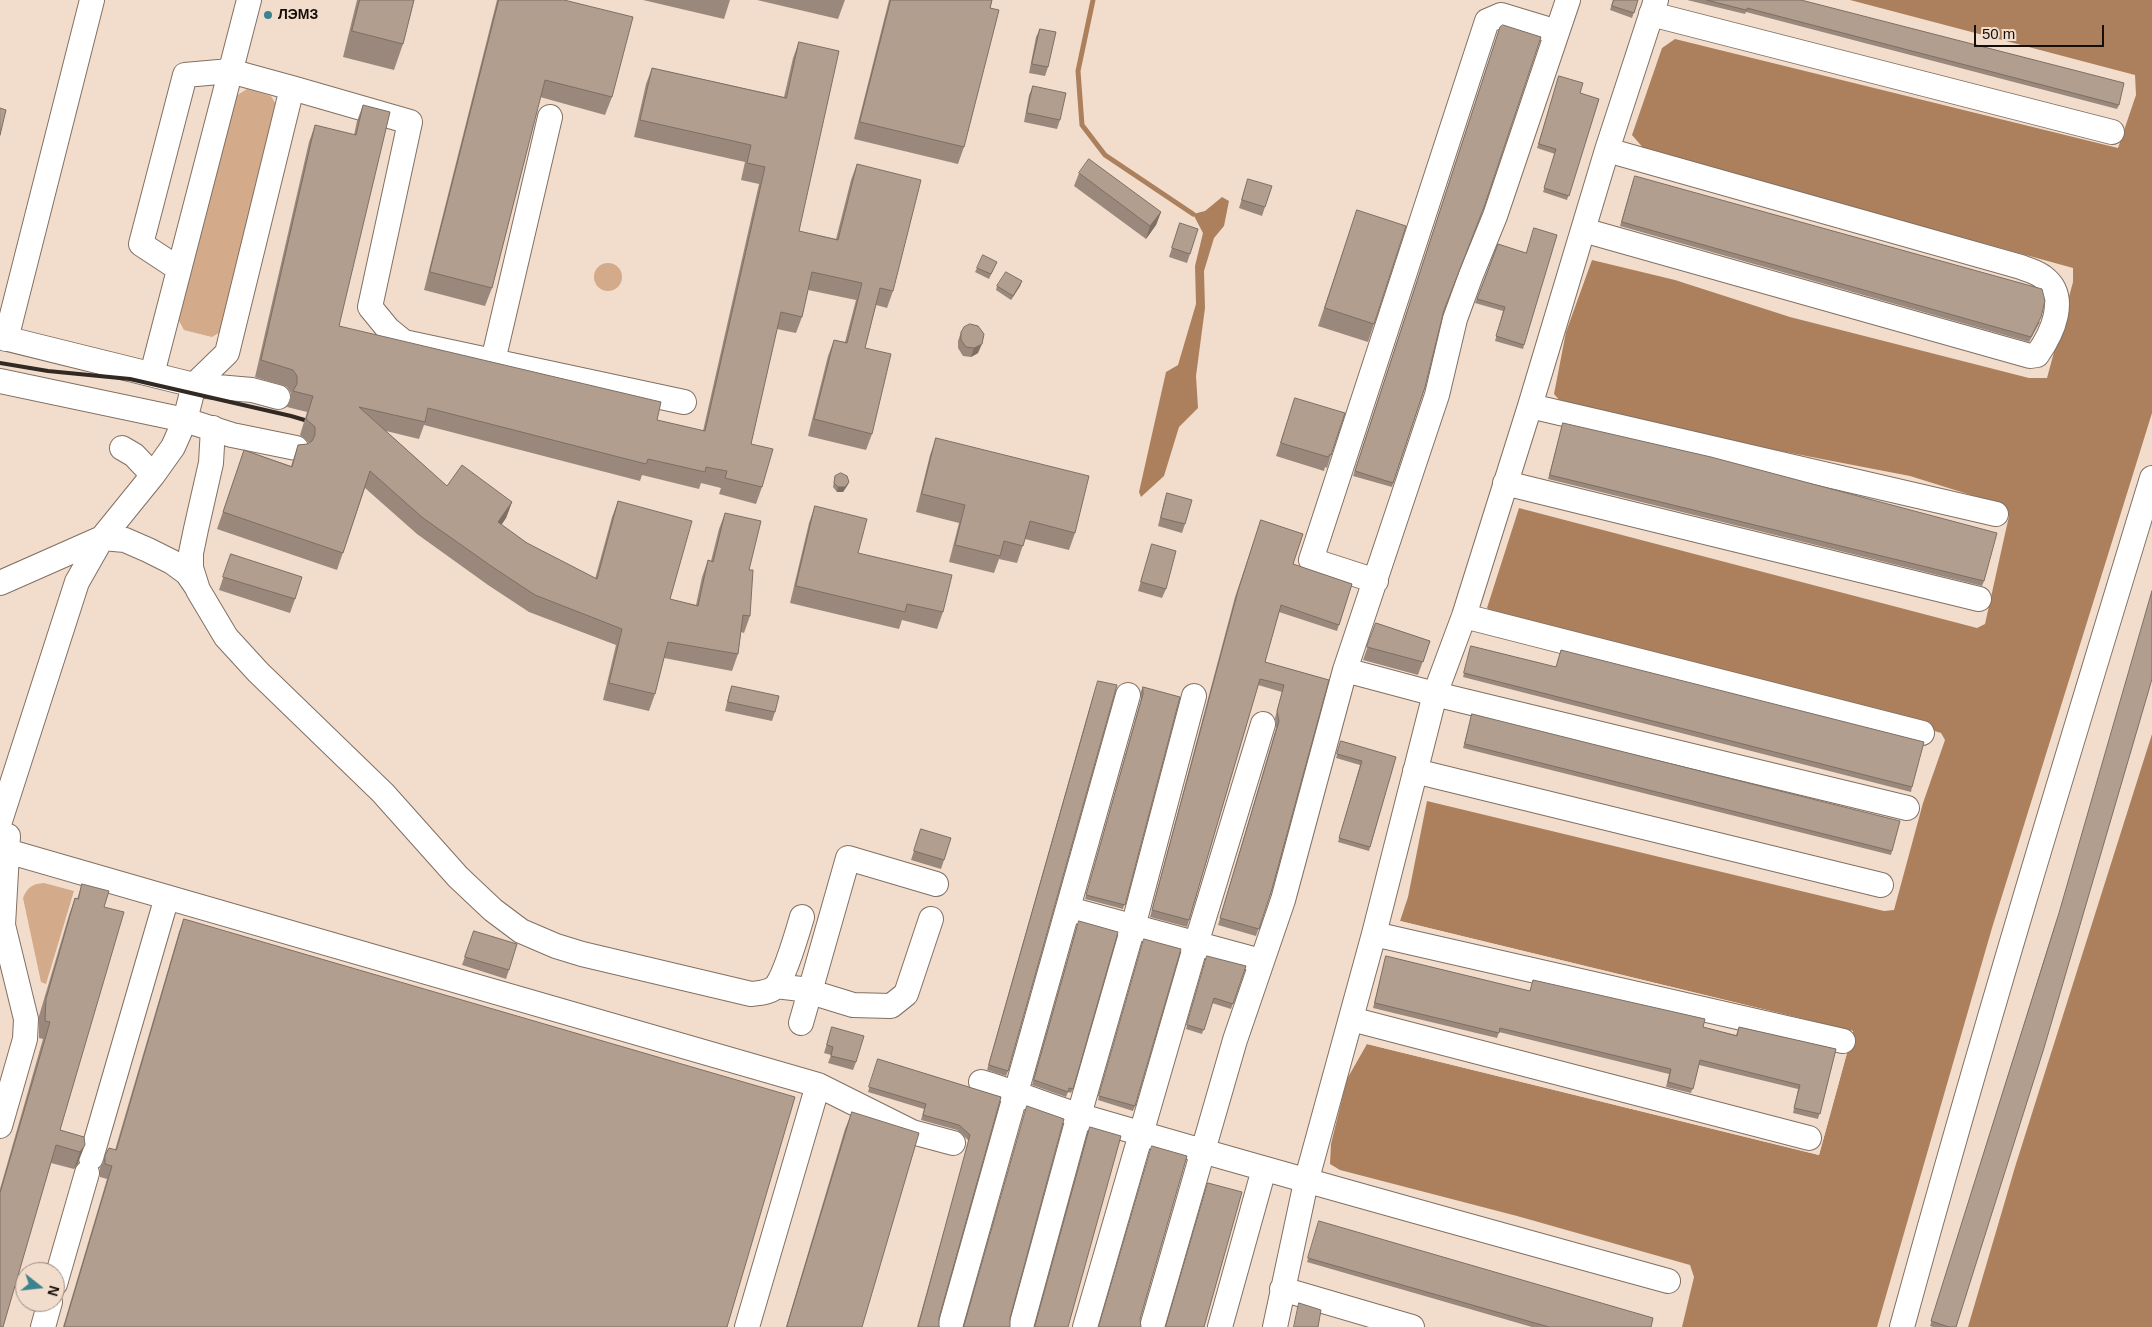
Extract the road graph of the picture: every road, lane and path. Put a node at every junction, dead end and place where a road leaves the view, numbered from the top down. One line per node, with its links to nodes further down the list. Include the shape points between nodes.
1 (249, 0): 6 (street)
2 (1568, 0): 5 (street)
3 (92, 1): 13 (street, via 19,257)
4 (1653, 7): 9 (street); 10 (street)
5 (1557, 32): 30 (street, via 1495,216 1455,319 1437,396); 30 (street, via 1501,15 1487,21 1311,560)
6 (230, 72): 7 (street); 12 (street); 12 (street, via 185,75 141,244)
7 (292, 88): 14 (street, via 410,122 370,307 404,342); 17 (street, via 227,353)
8 (550, 117): 14 (street)
9 (2112, 132)
10 (1607, 150): 11 (street); 11 (street, via 2021,267 2043,277 2055,292 2057,314 2049,338 2038,356 2030,356)
11 (1583, 230): 20 (street)
12 (179, 269): 15 (street)
13 (3, 338): 15 (street)
14 (494, 362): 19 (street)
15 (152, 374): 17 (street)
16 (0, 381): 21 (street)
17 (194, 385): 18 (street, via 252,390); 21 (street)
18 (278, 397)
19 (684, 402)
20 (1530, 406): 27 (street); 28 (street)
21 (185, 420): 22 (street); 25 (street, via 173,447)
22 (213, 428): 24 (street); 32 (street, via 211,463 191,553 191,568)
23 (122, 448): 25 (street)
24 (296, 448)
25 (154, 475): 29 (street)
26 (2152, 478): 85 (street, via 2019,914)
27 (1506, 483): 33 (street); 34 (street)
28 (1996, 514)
29 (102, 538): 31 (street); 32 (street, via 125,540 172,562 187,573); 42 (street, via 77,582)
30 (1376, 581): 35 (street)
31 (0, 583)
32 (198, 590): 56 (street, via 238,652 383,793 458,877 492,910 521,931 582,954 730,990 765,993)
33 (1979, 599)
34 (1464, 616): 36 (street); 40 (street)
35 (1345, 670): 36 (street); 55 (street, via 1283,900)
36 (1435, 694): 41 (street); 43 (street)
37 (1128, 695): 49 (street)
38 (1194, 696): 52 (street)
39 (1263, 724): 54 (street)
40 (1922, 733)
41 (1415, 770): 47 (street); 53 (street)
42 (10, 794): 44 (street); 45 (street)
43 (1907, 808)
44 (0, 821)
45 (4, 850): 48 (street); 65 (street, via 3,925 26,1019 25,1038)
46 (936, 884): 57 (street, via 848,858)
47 (1881, 885)
48 (167, 897): 62 (street); 72 (street)
49 (1069, 909): 52 (street); 63 (street)
50 (802, 917): 56 (street)
51 (931, 919): 57 (street, via 906,994 891,1006 853,1005)
52 (1133, 927): 54 (street); 64 (street)
53 (1374, 934): 58 (street); 60 (street)
54 (1196, 944): 55 (street); 66 (street)
55 (1261, 961): 69 (street)
56 (776, 986): 57 (street)
57 (810, 992): 59 (street)
58 (1351, 1019): 67 (street); 71 (street)
59 (801, 1023)
60 (1843, 1041)
61 (981, 1082): 63 (street)
62 (818, 1085): 68 (street, via 912,1132); 77 (street)
63 (1016, 1092): 64 (street); 78 (street)
64 (1078, 1115): 66 (street); 79 (street)
65 (0, 1126)
66 (1142, 1133): 69 (street); 80 (street)
67 (1809, 1138)
68 (953, 1143)
69 (1203, 1151): 70 (street); 81 (street)
70 (1264, 1169): 71 (street); 82 (street)
71 (1306, 1182): 73 (street); 74 (street)
72 (61, 1262)
73 (1668, 1281)
74 (1282, 1289): 83 (street); 84 (street)
75 (47, 1312): 76 (street)
76 (43, 1327)
77 (747, 1327)
78 (950, 1327)
79 (1021, 1327)
80 (1086, 1327)
81 (1152, 1327)
82 (1220, 1327)
83 (1275, 1327)
84 (1412, 1327)
85 (1902, 1327)

